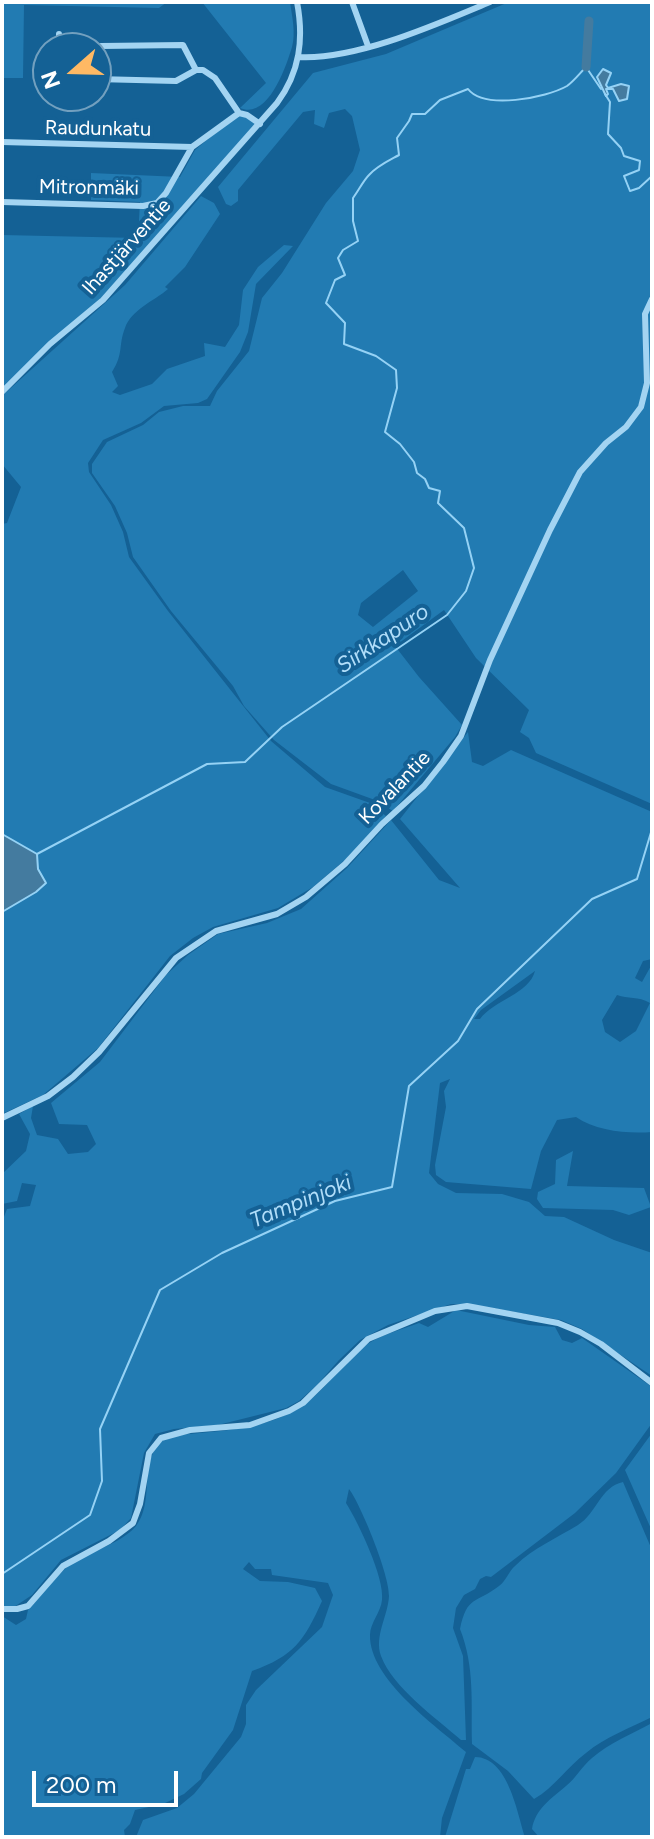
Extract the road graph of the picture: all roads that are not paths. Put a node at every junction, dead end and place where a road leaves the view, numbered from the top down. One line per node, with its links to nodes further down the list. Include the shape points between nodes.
1 (297, 2): 6 (street)
2 (352, 2): 5 (street)
3 (490, 2): 5 (street)
4 (112, 46): 7 (street, via 183,45)
5 (368, 46): 6 (street)
6 (299, 57): 10 (street, Ihastjärventie, via 284,94)
7 (196, 70): 8 (street, via 176,81); 9 (street, via 215,78)
8 (112, 79)
9 (239, 113): 10 (street); 12 (street)
10 (260, 124): 15 (street, Ihastjärventie, via 103,300)
11 (2, 142): 12 (street, Raudunkatu)
12 (192, 147): 13 (street, Mitronmäki, via 157,203)
13 (2, 202)
14 (652, 299): 16 (street, Kovalantie, via 645,314 647,383 641,407 580,472 490,660 461,736 443,762 306,897 277,914 216,931 176,958 73,1077)
15 (2, 392)
16 (2, 1118)
17 (652, 1383): 18 (street, via 601,1344 558,1323 467,1306 435,1311 368,1339 289,1411 250,1425 161,1438 149,1453 133,1523 63,1566 28,1606)
18 (2, 1609)

